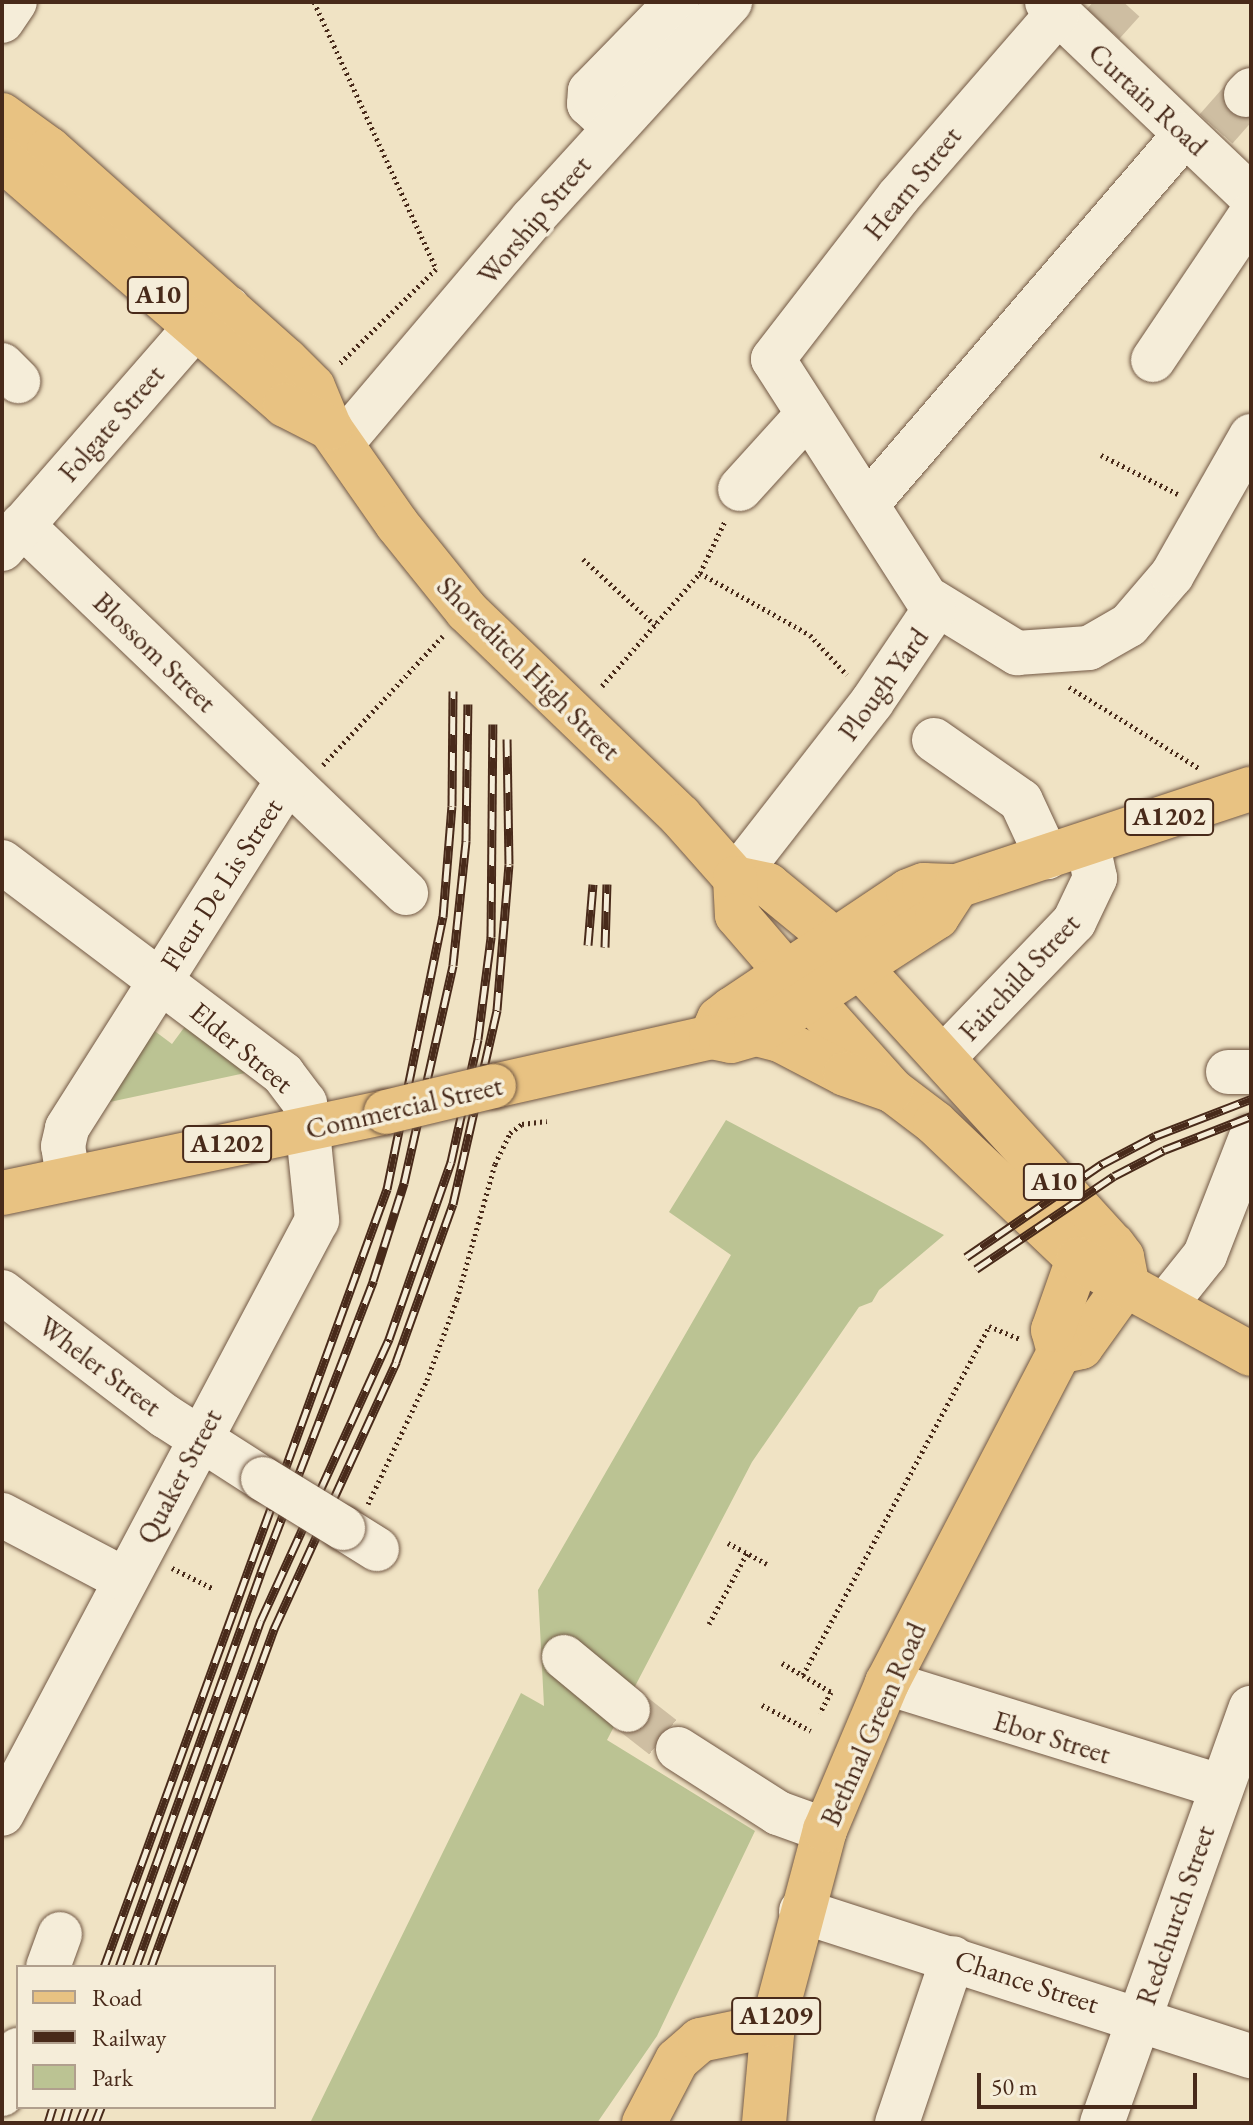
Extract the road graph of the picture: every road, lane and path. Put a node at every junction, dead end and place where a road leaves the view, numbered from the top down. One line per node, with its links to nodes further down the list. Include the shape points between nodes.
1 (15, 2): 6 (street)
2 (314, 2): 15 (path, via 436,269)
3 (677, 2): 8 (street, via 590,91 589,104)
4 (730, 2): 8 (street, Worship Street)
5 (1074, 20): 9 (street, Curtain Road); 16 (street, Hearn Street, via 899,196 773,359)
6 (2, 21)
7 (2, 115): 13 (main road, A10, via 49,149)
8 (614, 127): 17 (street, Worship Street)
9 (1200, 137): 11 (street, Curtain Road); 21 (street)
10 (2, 159): 13 (main road, A10)
11 (1251, 196)
12 (1251, 214): 14 (street)
13 (212, 318): 17 (main road, A10, via 285,405); 23 (street, Folgate Street)
14 (1153, 360)
15 (337, 365)
16 (808, 414): 20 (street); 21 (street)
17 (336, 435): 38 (main road, Shoreditch High Street / A10, via 397,524 467,611 680,816)
18 (1251, 436): 22 (street)
19 (1101, 455): 22 (path)
20 (740, 489): 25 (path)
21 (878, 513): 26 (street)
22 (1203, 525): 29 (street, via 1172,575 1129,625 1089,648)
23 (12, 537): 33 (street, Blossom Street)
24 (583, 559): 27 (path)
25 (700, 573): 27 (path); 31 (path, via 810,635)
26 (923, 588): 29 (street); 31 (street, Plough Yard, via 927,623)
27 (656, 626): 30 (path)
28 (443, 636): 33 (path, Fleur De Lis Street, via 311,778)
29 (1017, 653): 34 (path)
30 (602, 686)
31 (872, 702): 38 (street, Plough Yard)
32 (934, 740): 36 (street, via 1021,801)
33 (288, 780): 39 (street, Blossom Street); 41 (street, Fleur De Lis Street)
34 (1244, 791): 35 (main road, A1202)
35 (1088, 845): 36 (main road, A1202); 45 (street, Fairchild Street, via 1095,878 1074,922)
36 (1047, 857): 40 (main road, A1202, via 957,886 937,917)
37 (2, 862): 41 (street, Elder Street)
38 (735, 878): 40 (main road, A10, via 768,885); 42 (main road, A10, via 737,915)
39 (406, 893)
40 (848, 954): 42 (main road, Commercial Street / A1202); 45 (main road, A10)
41 (159, 980): 48 (street, Elder Street, via 283,1074 305,1103); 50 (street, Fleur De Lis Street, via 67,1128 63,1146)
42 (799, 986): 43 (main road, Commercial Street / A1202); 44 (main road, Commercial Street / A1202, via 719,1019); 46 (main road, A10)
43 (756, 1034): 44 (main road, Commercial Street / A1202, via 731,1041); 46 (main road, A1202)
44 (711, 1037): 48 (main road, Commercial Street / A1202, bridge)
45 (943, 1058): 53 (main road, A10, via 1113,1245 1122,1257)
46 (893, 1091): 52 (main road, A10, via 935,1123)
47 (547, 1121): 60 (path, via 522,1124 510,1133 500,1154 427,1380)
48 (309, 1130): 50 (main road, Commercial Street / A1202); 58 (street, Quaker Street, via 317,1220)
49 (1251, 1137): 55 (street, via 1205,1255)
50 (68, 1177): 51 (main road, Commercial Street / A1202)
51 (2, 1193)
52 (1078, 1259): 53 (main road, A10); 56 (main road, Bethnal Green Road / A1209, via 1053,1330)
53 (1127, 1283): 55 (main road, A10); 56 (main road, via 1081,1347)
54 (2, 1292): 58 (street, Wheler Street)
55 (1165, 1305): 57 (main road, A10)
56 (1038, 1346): 69 (path, via 989,1326); 70 (main road, Bethnal Green Road / A1209)
57 (1251, 1354)
58 (198, 1438): 60 (street, Wheler Street, bridge); 64 (street, Quaker Street)
59 (2, 1515): 64 (street)
60 (358, 1537)
61 (728, 1543): 62 (path)
62 (747, 1553): 63 (path); 66 (path)
63 (767, 1564)
64 (141, 1570): 65 (path); 78 (street, Quaker Street)
65 (214, 1589)
66 (709, 1624)
67 (564, 1657): 73 (street)
68 (782, 1663): 69 (path)
69 (803, 1675): 74 (path, via 831,1692)
70 (887, 1683): 77 (street, Ebor Street); 79 (main road, Bethnal Green Road / A1209)
71 (762, 1705): 75 (path)
72 (1251, 1708): 77 (street, Redchurch Street)
73 (628, 1710)
74 (820, 1713)
75 (811, 1731)
76 (678, 1749): 79 (street, via 778,1813)
77 (1219, 1786): 82 (street, Redchurch Street)
78 (2, 1814)
79 (825, 1830): 80 (main road, Bethnal Green Road / A1209)
80 (801, 1911): 81 (street, Chance Street); 83 (main road, Bethnal Green Road / A1209)
81 (953, 1958): 82 (street, Chance Street); 89 (street)
82 (1139, 2019): 85 (street, Chance Street); 90 (street, Redchurch Street)
83 (773, 2025): 87 (main road, via 700,2040 677,2060); 88 (main road, Bethnal Green Road / A1209)
84 (16, 2056): 86 (street)
85 (1251, 2056)
86 (2, 2094)
87 (644, 2123)
88 (764, 2123)
89 (897, 2123)
90 (1102, 2123)

